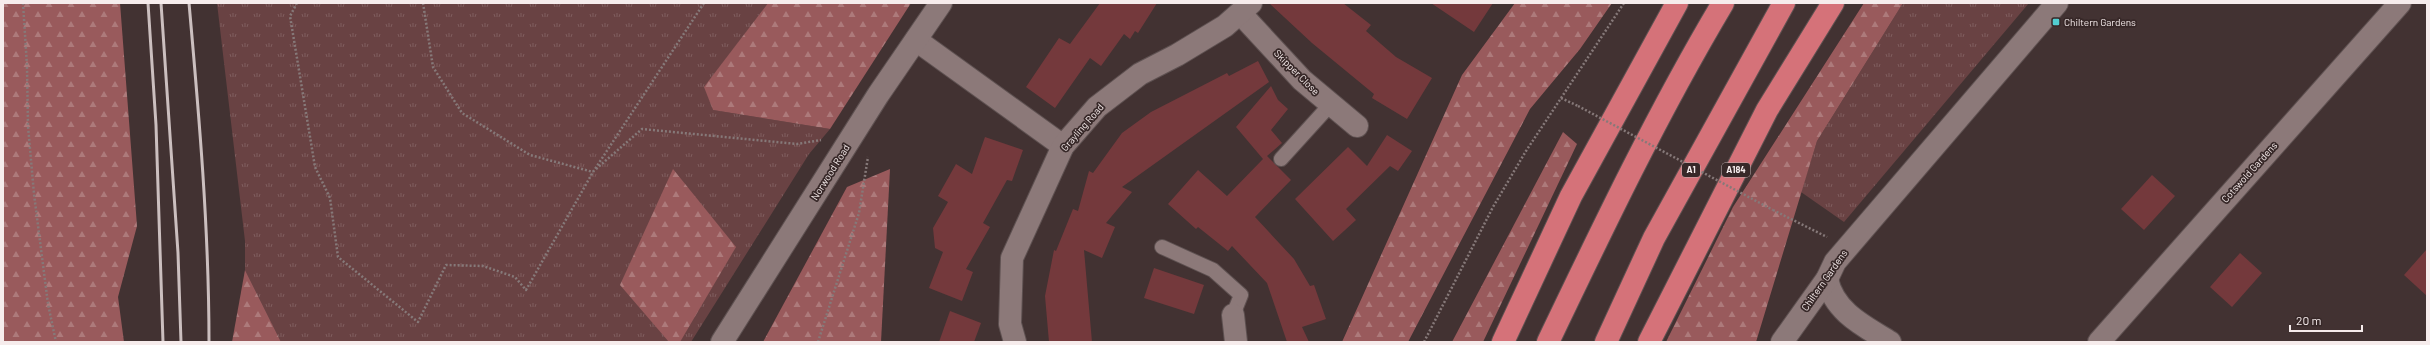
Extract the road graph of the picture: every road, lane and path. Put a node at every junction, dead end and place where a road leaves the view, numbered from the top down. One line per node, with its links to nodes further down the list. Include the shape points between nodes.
1 (23, 3): 27 (path, via 28,66 28,126 34,194 48,304)
2 (297, 3): 22 (path, via 290,16 291,24 315,167 330,198 338,257 418,322 446,265 483,266 515,277 526,290)
3 (423, 3): 22 (path, via 433,67 462,113 530,155)
4 (704, 3): 22 (path)
5 (941, 3): 14 (street, Norwood Road)
6 (1624, 3): 15 (path)
7 (1677, 3): 33 (highway, via 1571,196)
8 (1724, 3): 34 (highway, via 1688,63 1608,216)
9 (1784, 3): 35 (highway, A1, via 1654,238)
10 (1833, 3): 36 (highway, A184, via 1767,110)
11 (2057, 3): 24 (street, Chiltern Gardens)
12 (2400, 3): 39 (street, Cotswold Gardens)
13 (1246, 8): 16 (street, Skipper Close, via 1302,80); 19 (street, Grayling Road, via 1177,55 1140,74 1097,107)
14 (916, 40): 18 (street, Norwood Road); 19 (street)
15 (1561, 98): 24 (path, bridge); 32 (path, via 1493,207)
16 (1330, 105): 17 (street, Skipper Close); 21 (lane)
17 (1357, 126)
18 (854, 134): 22 (path, via 797,144 642,130); 28 (street, Norwood Road)
19 (1063, 146): 30 (street, Grayling Road, via 1012,258 1010,324)
20 (869, 150): 29 (path, via 859,213)
21 (1281, 159)
22 (593, 172)
23 (1162, 247): 26 (lane, via 1214,270 1241,295)
24 (1847, 247): 25 (street, Chiltern Gardens, via 1835,262)
25 (1827, 279): 37 (street, Chiltern Gardens); 38 (street, via 1834,298 1843,310)
26 (1233, 315): 31 (street)
27 (56, 342)
28 (722, 342)
29 (818, 342)
30 (1015, 342)
31 (1236, 342)
32 (1424, 342)
33 (1503, 342)
34 (1548, 342)
35 (1606, 342)
36 (1649, 342)
37 (1782, 342)
38 (1890, 342)
39 (2099, 342)

